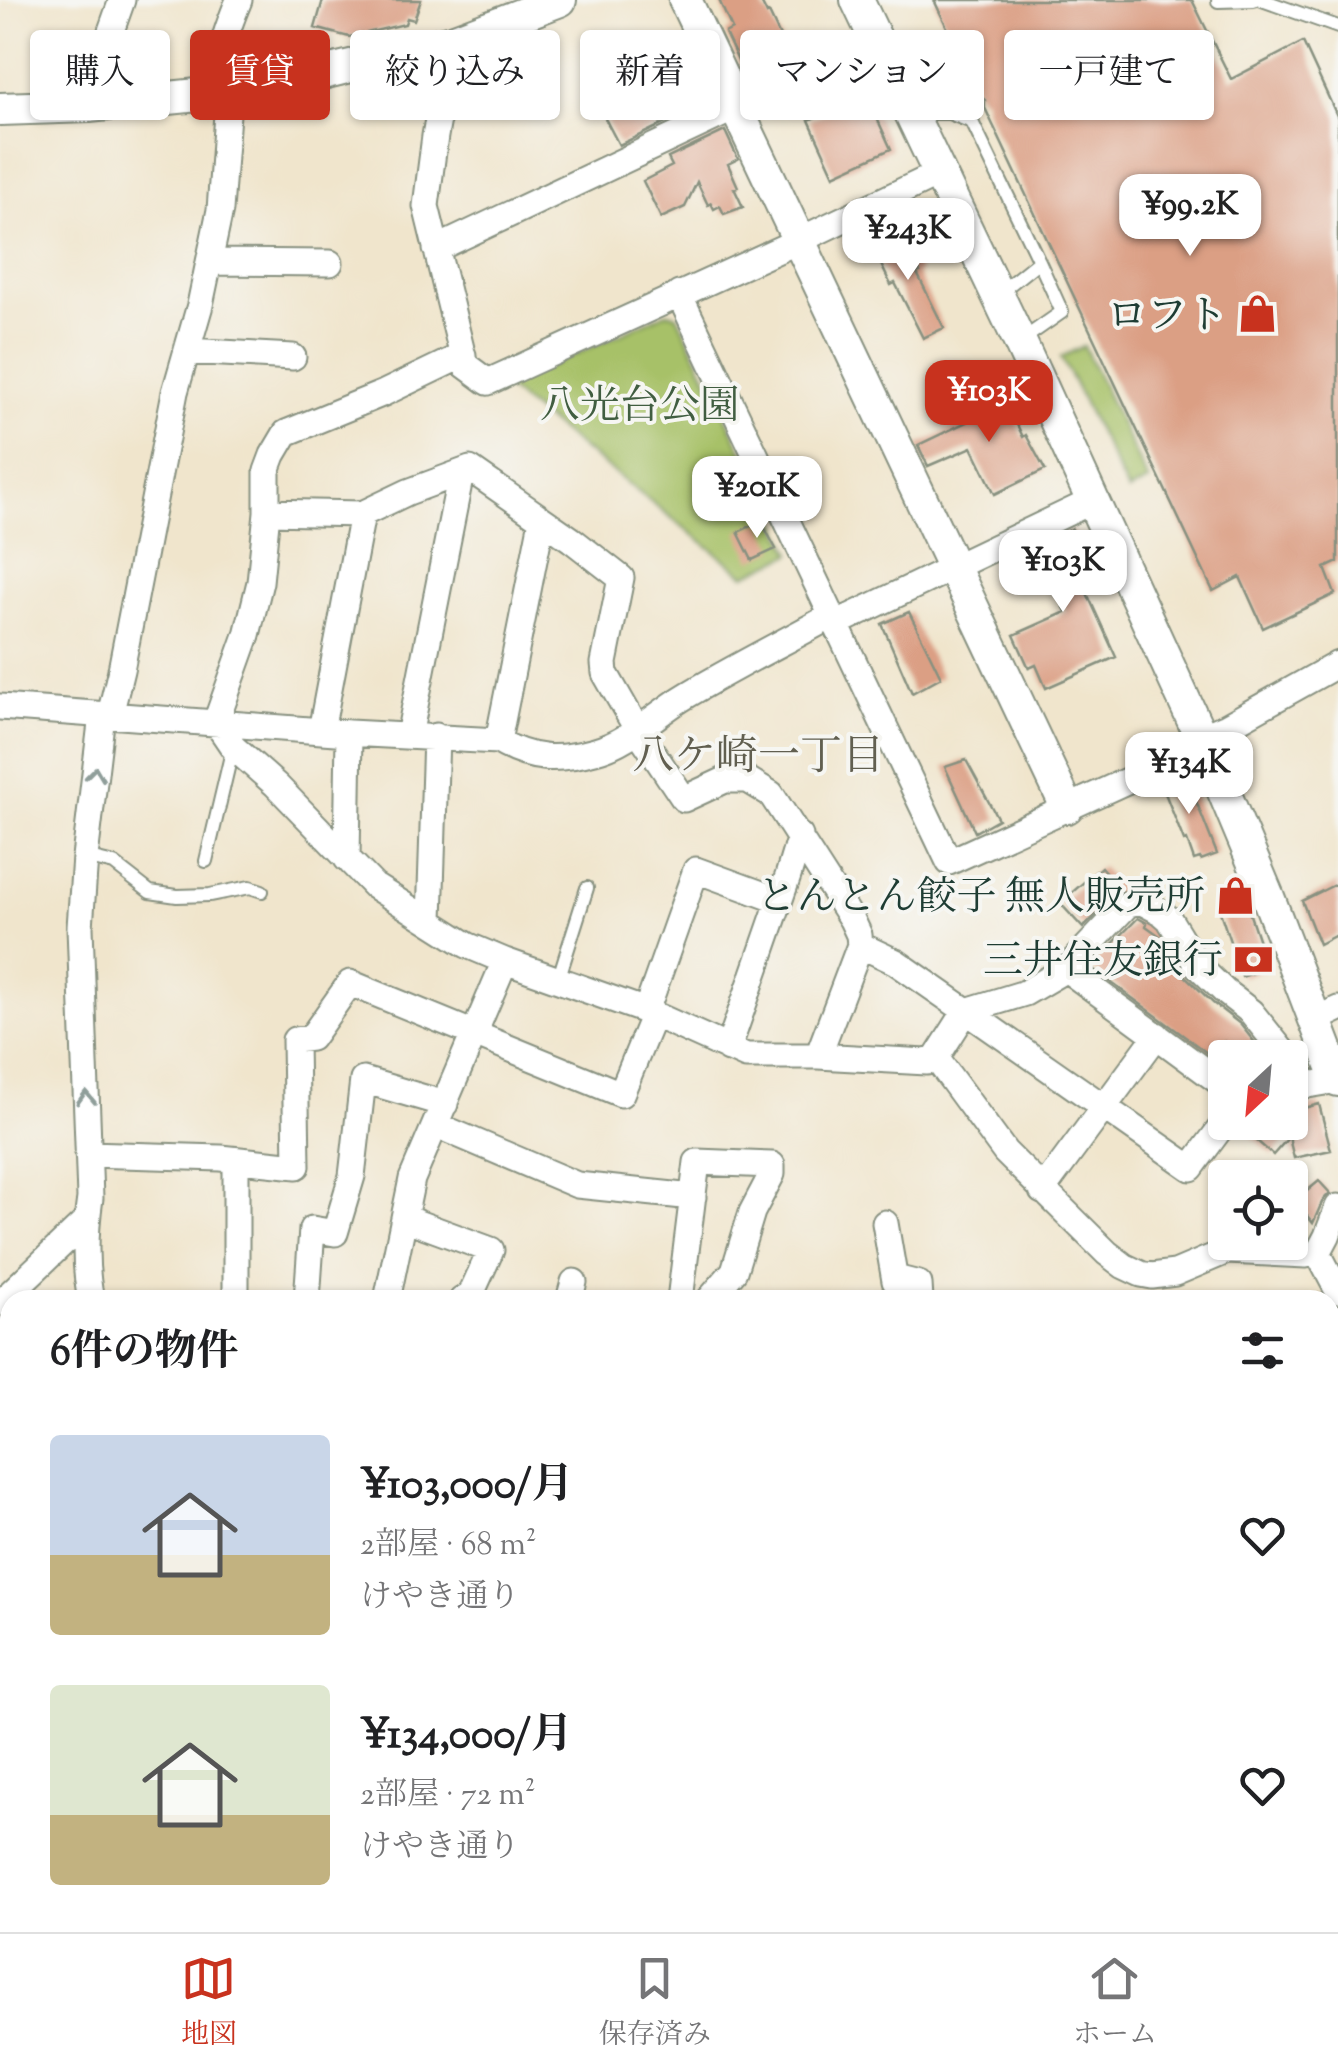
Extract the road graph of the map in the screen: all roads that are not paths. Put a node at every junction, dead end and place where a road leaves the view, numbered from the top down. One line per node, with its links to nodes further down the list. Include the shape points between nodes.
1 (122, 0): 10 (street)
2 (239, 0): 11 (street)
3 (560, 0): 12 (street)
4 (684, 0): 15 (street)
5 (857, 0): 13 (street)
6 (1254, 0): 8 (lane)
7 (1262, 0): 9 (lane)
8 (1218, 1)
9 (1338, 27)
10 (112, 30)
11 (227, 30)
12 (483, 30)
13 (872, 30)
14 (30, 108): 16 (street)
15 (735, 108): 23 (street); 24 (street)
16 (0, 109)
17 (227, 120): 26 (street)
18 (438, 120): 24 (street, via 426,206)
19 (916, 120): 22 (street)
20 (967, 120): 21 (lane)
21 (972, 122): 25 (lane)
22 (940, 173): 23 (street); 29 (street)
23 (800, 240): 28 (street); 39 (street)
24 (436, 249): 32 (street)
25 (1040, 261): 29 (lane); 30 (lane, via 1062,312)
26 (209, 262): 27 (street); 31 (street)
27 (330, 263)
28 (679, 294): 32 (street, via 488,382); 40 (street)
29 (997, 294): 30 (street)
30 (1020, 342): 35 (street)
31 (187, 351): 33 (street); 43 (street)
32 (463, 355): 36 (street, via 286,433 267,471)
33 (293, 357)
34 (461, 473): 37 (street); 38 (street, via 470,469); 48 (street)
35 (1092, 501): 39 (street); 51 (street)
36 (267, 512): 37 (street); 44 (street, via 260,582)
37 (362, 514): 46 (street)
38 (542, 520): 45 (street, via 621,578 604,663); 50 (street)
39 (952, 568): 40 (street); 53 (street)
40 (833, 620): 45 (street); 53 (street, via 948,862)
41 (1335, 674): 51 (street)
42 (0, 707): 43 (street)
43 (106, 715): 44 (street); 55 (street, one-way to 43)
44 (216, 722): 46 (street); 52 (street)
45 (637, 729): 50 (street, via 599,751 560,759 518,753); 54 (street, via 684,799 725,780 748,780 772,794)
46 (321, 730): 47 (street)
47 (350, 733): 48 (street); 56 (street)
48 (410, 736): 49 (street)
49 (436, 736): 50 (street); 61 (street)
50 (498, 741)
51 (1203, 741): 53 (street); 68 (street)
52 (234, 747): 56 (street); 57 (lane)
53 (1067, 807)
54 (800, 836): 60 (street); 62 (street, via 852,920)
55 (85, 857): 59 (lane, via 114,864 150,892); 81 (street, one-way to 55, via 80,927)
56 (347, 858): 61 (street, via 374,886)
57 (206, 861)
58 (586, 888): 65 (lane)
59 (262, 891)
60 (778, 900): 67 (street, via 696,870); 72 (street)
61 (430, 920): 63 (street)
62 (860, 945): 66 (street); 73 (street)
63 (505, 962): 65 (street); 69 (street)
64 (1066, 969): 66 (street, via 1025,993); 70 (street); 71 (street, via 1128,904 1140,901 1168,918 1197,965)
65 (558, 980): 67 (street)
66 (966, 1011): 74 (street); 78 (street)
67 (650, 1012): 69 (street, via 621,1094); 72 (street)
68 (1326, 1014): 76 (street)
69 (475, 1034): 79 (street); 82 (street, via 350,983 310,1038 295,1040 296,1166)
70 (1157, 1036): 75 (street); 78 (street)
71 (1274, 1040)
72 (728, 1049): 73 (street, via 746,1056)
73 (818, 1056): 74 (street)
74 (936, 1058): 83 (street)
75 (1208, 1074)
76 (1338, 1080): 77 (street)
77 (1308, 1086)
78 (1104, 1105): 80 (street, via 1191,1168); 83 (street)
79 (440, 1115): 84 (street, via 577,1185); 86 (street); 93 (street, via 363,1080 352,1176 334,1233 312,1229)
80 (1212, 1140)
81 (88, 1154): 82 (street); 87 (street)
82 (236, 1161): 92 (street)
83 (1042, 1191): 89 (street, via 1107,1253 1141,1274 1175,1273 1228,1251)
84 (693, 1197): 96 (street); 97 (street, via 697,1162 772,1165 734,1271)
85 (1338, 1207): 89 (street)
86 (404, 1218): 94 (street); 95 (street, via 491,1250)
87 (87, 1220): 90 (street); 91 (street)
88 (885, 1223): 98 (street, via 895,1281 919,1284)
89 (1318, 1253): 99 (street)
90 (14, 1290)
91 (89, 1290)
92 (237, 1290)
93 (307, 1290)
94 (389, 1290)
95 (473, 1290)
96 (681, 1290)
97 (718, 1290)
98 (919, 1290)
99 (1337, 1290)

